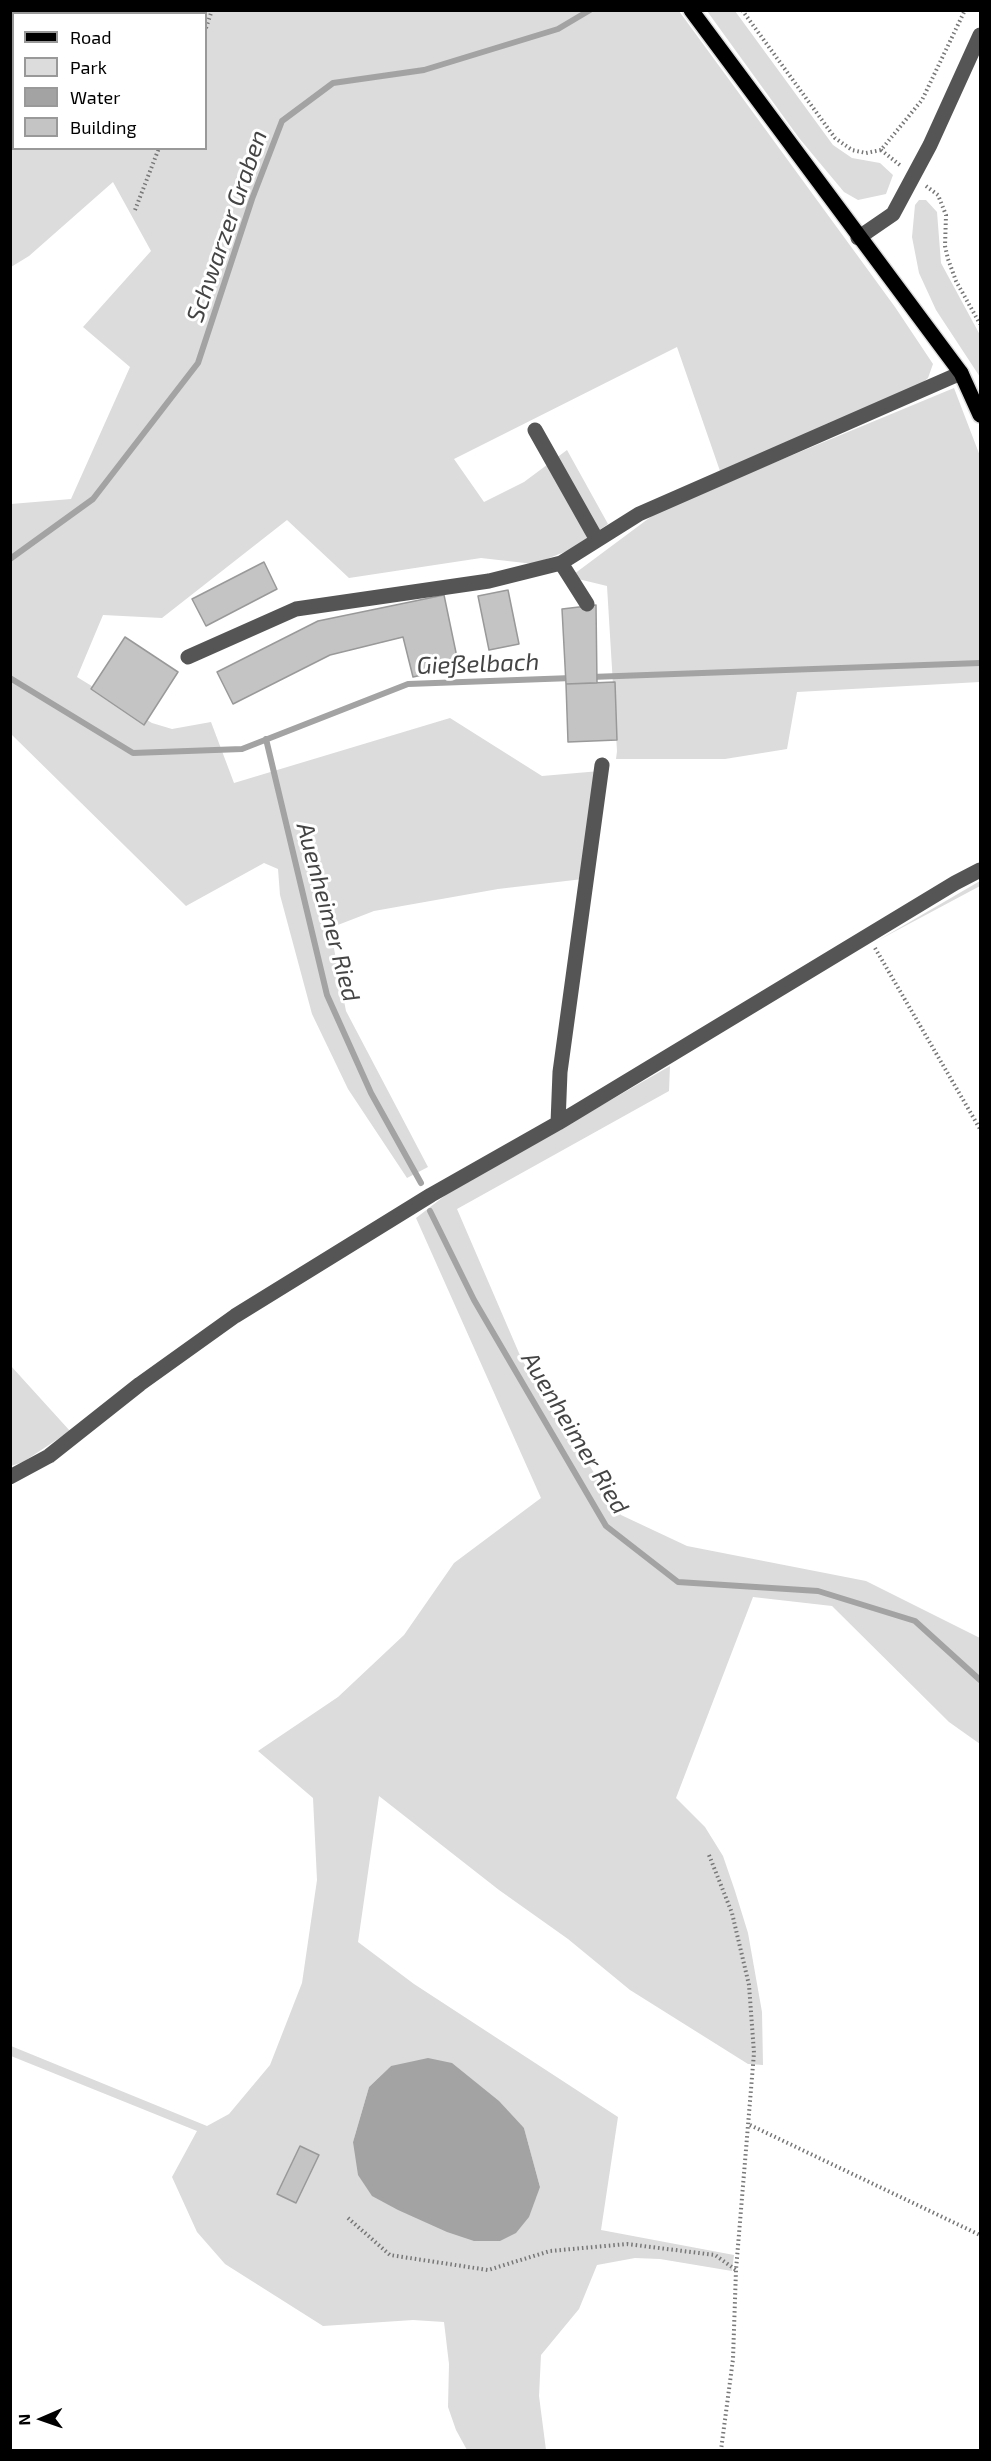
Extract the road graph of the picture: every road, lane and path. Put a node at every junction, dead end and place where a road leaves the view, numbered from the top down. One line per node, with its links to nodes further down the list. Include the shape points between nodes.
1 (212, 10): 5 (path)
2 (691, 10): 11 (main road)
3 (742, 10): 8 (path, via 835,138 852,150)
4 (965, 10): 8 (path, via 922,100)
5 (207, 25)
6 (981, 35): 9 (street)
7 (158, 150): 10 (path)
8 (881, 150): 9 (path)
9 (914, 177): 11 (street, via 893,214); 12 (path, via 938,195 946,215 948,259)
10 (135, 210)
11 (858, 238): 13 (main road)
12 (981, 324)
13 (961, 373): 14 (main road); 16 (street, via 639,514)
14 (981, 415)
15 (535, 429): 16 (street)
16 (597, 540): 17 (street)
17 (561, 563): 18 (street); 19 (street, via 489,581 296,609)
18 (587, 604)
19 (188, 657)
20 (602, 765): 23 (street, via 560,1072)
21 (981, 870): 22 (street)
22 (868, 937): 23 (street); 24 (path)
23 (558, 1123): 25 (street, via 431,1195 235,1316 49,1456)
24 (981, 1129)
25 (10, 1477)
26 (710, 1855): 27 (path, via 732,1913 749,1985 754,2054)
27 (750, 2125): 29 (path); 30 (path)
28 (348, 2218): 30 (path, via 390,2255 488,2270 550,2251 627,2244 715,2255)
29 (981, 2235)
30 (736, 2270): 31 (path, via 733,2359)
31 (721, 2451)

